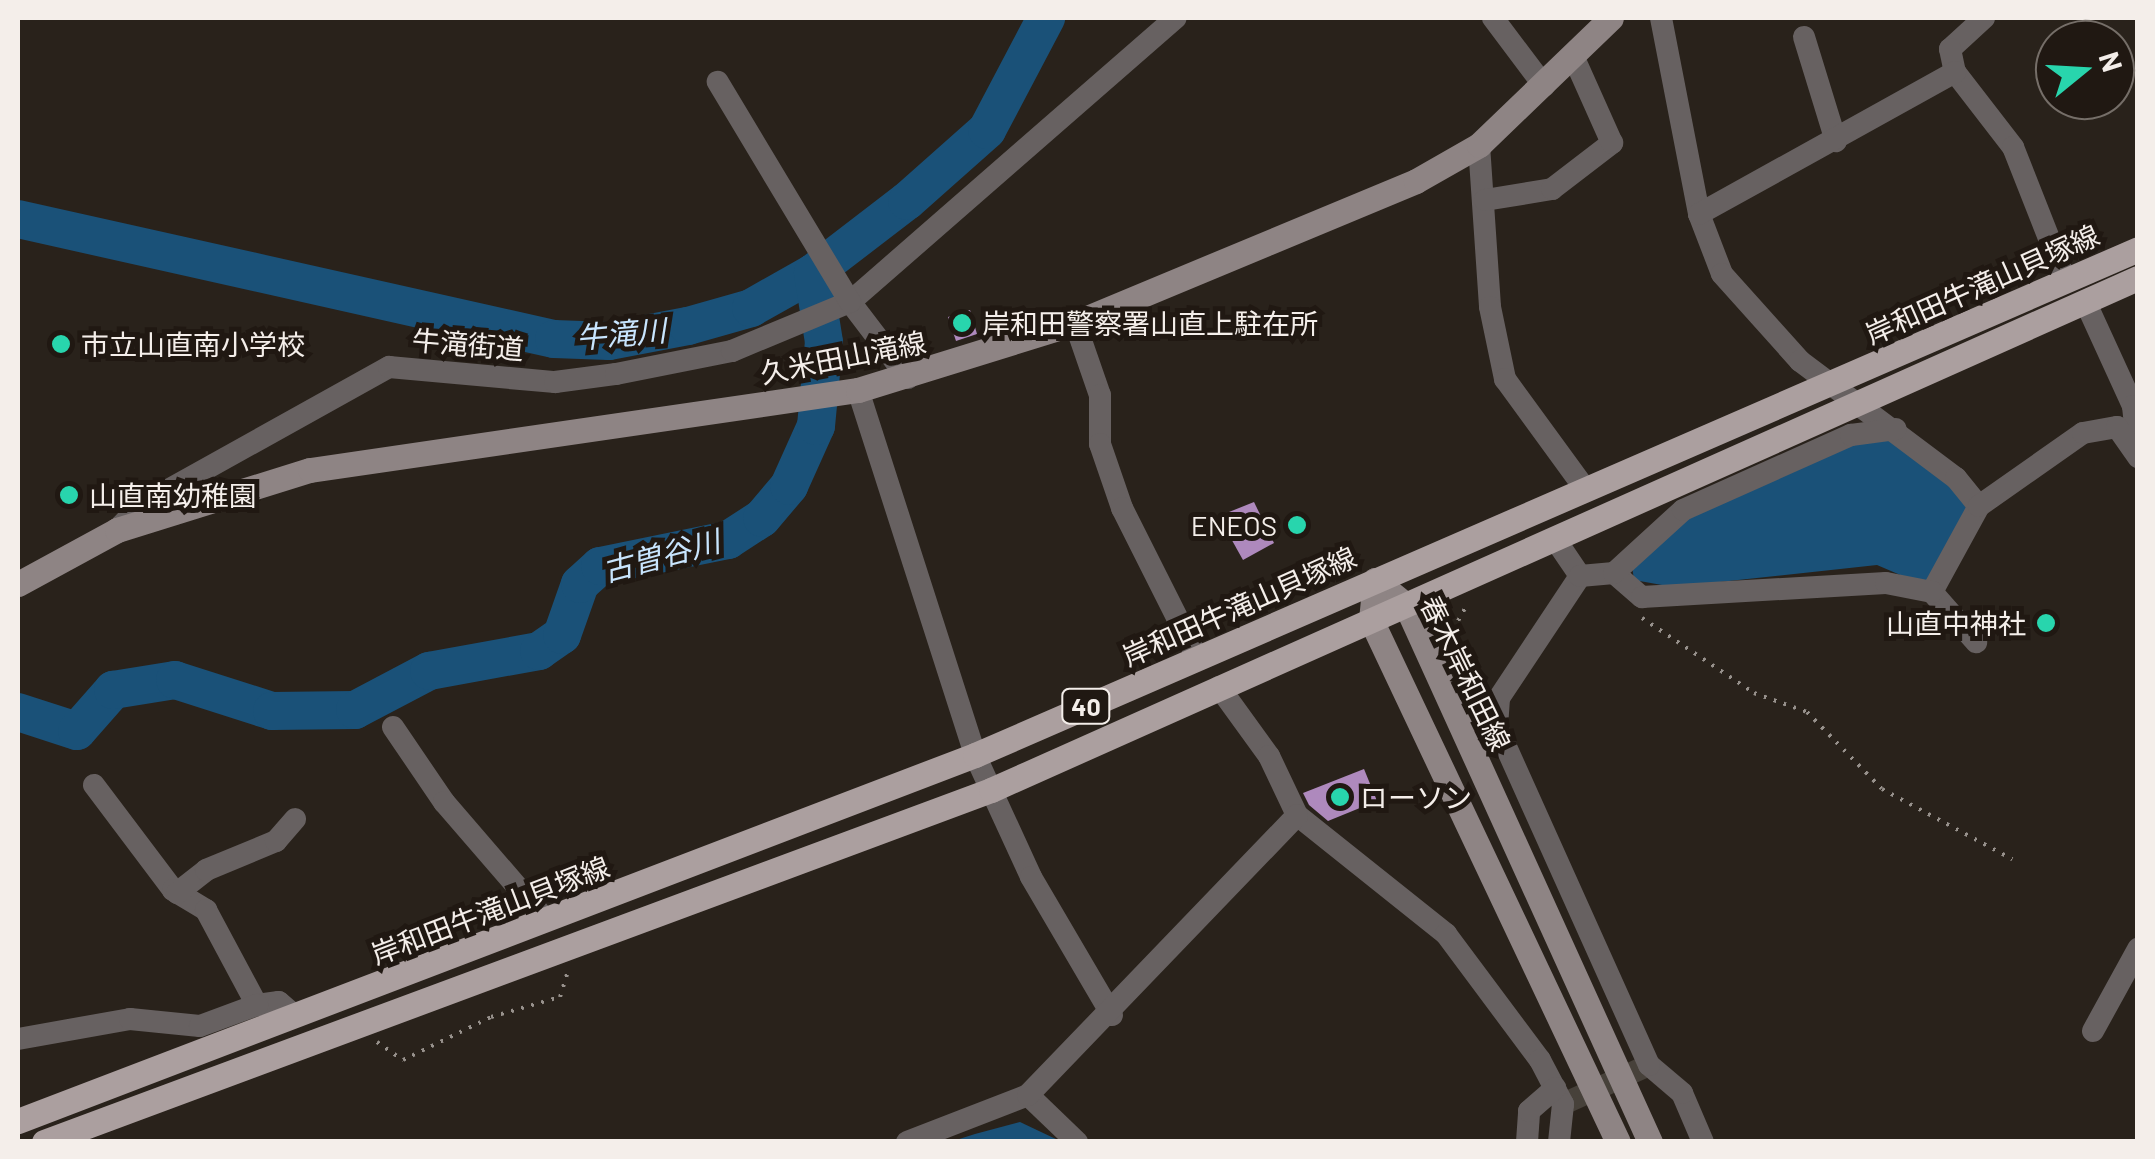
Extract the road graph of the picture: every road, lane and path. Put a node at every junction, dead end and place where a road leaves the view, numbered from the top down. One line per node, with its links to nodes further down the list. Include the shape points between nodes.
1 (1174, 18): 19 (street, 牛滝街道)
2 (1493, 18): 11 (street)
3 (1612, 18): 8 (street, 久米田山滝線)
4 (1660, 18): 15 (street)
5 (1984, 18): 6 (street)
6 (1958, 25): 9 (street, via 1950,49)
7 (1804, 37): 12 (street)
8 (1573, 56): 11 (street, 久米田山滝線); 14 (street, via 1612,143 1552,188)
9 (1956, 72): 12 (street); 18 (street, via 2013,147)
10 (718, 82): 19 (street)
11 (1544, 86): 13 (street, 久米田山滝線)
12 (1836, 142): 15 (street)
13 (1479, 144): 14 (street); 21 (street, 久米田山滝線, via 1416,181)
14 (1485, 200): 29 (street, via 1490,307 1505,379)
15 (1700, 214): 23 (street, via 1722,274 1748,309)
16 (2138, 249): 18 (main road, 岸和田牛滝山貝塚線 / 40)
17 (2138, 278): 20 (main road, 岸和田牛滝山貝塚線 / 40)
18 (2065, 279): 23 (main road, 岸和田牛滝山貝塚線 / 40)
19 (846, 298): 22 (street); 28 (street, 牛滝街道, via 732,351 554,382 389,367)
20 (2085, 301): 25 (main road, 岸和田牛滝山貝塚線 / 40); 27 (street, via 2133,406)
21 (1076, 323): 22 (street, 久米田山滝線); 43 (street, via 1100,395 1100,444 1122,508)
22 (908, 378): 24 (street, 久米田山滝線)
23 (1829, 383): 25 (street); 29 (main road, 岸和田牛滝山貝塚線 / 40)
24 (847, 391): 30 (street, 久米田山滝線, via 310,470); 46 (street)
25 (1854, 402): 26 (street); 33 (main road, 岸和田牛滝山貝塚線 / 40)
26 (1896, 429): 31 (street); 34 (street, via 1851,435 1684,510)
27 (2135, 439): 31 (street, via 2117,427 2083,433)
28 (221, 462): 30 (street); 32 (street, 牛滝街道, via 141,505)
29 (1586, 490): 36 (main road, 岸和田牛滝山貝塚線 / 40)
30 (228, 492): 32 (street, 久米田山滝線)
31 (1979, 506): 38 (street)
32 (117, 530): 37 (street, 久米田山滝線)
33 (1557, 542): 35 (street); 39 (main road, 岸和田牛滝山貝塚線 / 40)
34 (1614, 572): 35 (street); 38 (street, via 1642,597 1886,583)
35 (1580, 576): 72 (street, via 1500,698 1497,727 1648,1066 1682,1093)
36 (1375, 580): 39 (street, 春木岸和田線); 41 (street); 43 (main road, 岸和田牛滝山貝塚線 / 40)
37 (18, 584)
38 (1932, 592): 42 (street)
39 (1406, 606): 41 (main road, 岸和田牛滝山貝塚線 / 40); 71 (street, 春木岸和田線)
40 (1625, 608): 51 (path, via 1754,693 1807,712 1882,789)
41 (1371, 620): 44 (main road, 岸和田牛滝山貝塚線 / 40); 70 (street)
42 (1976, 642)
43 (1197, 657): 46 (main road, 岸和田牛滝山貝塚線 / 40)
44 (1219, 688): 48 (main road, 岸和田牛滝山貝塚線 / 40); 49 (street, via 1269,756)
45 (394, 727): 53 (street, via 444,802)
46 (975, 755): 48 (street); 53 (main road, 岸和田牛滝山貝塚線 / 40)
47 (94, 785): 52 (street)
48 (991, 790): 54 (main road, 岸和田牛滝山貝塚線 / 40); 57 (street)
49 (1297, 816): 57 (street); 62 (street, via 1446,934)
50 (295, 819): 52 (street, via 276,841 206,870)
51 (2012, 860)
52 (178, 893): 56 (street, via 206,910)
53 (546, 920): 58 (main road, 岸和田牛滝山貝塚線 / 40)
54 (578, 940): 59 (main road, 岸和田牛滝山貝塚線 / 40); 59 (path, via 560,997 491,1017 404,1060)
55 (2138, 949): 60 (street)
56 (257, 1005): 58 (street, via 279,1002); 61 (street, via 200,1026 130,1018)
57 (1112, 1015): 63 (street)
58 (295, 1016): 64 (main road, 岸和田牛滝山貝塚線 / 40)
59 (350, 1025): 65 (main road, 岸和田牛滝山貝塚線 / 40)
60 (2093, 1031)
61 (18, 1038)
62 (1555, 1088): 68 (street, via 1529,1111); 69 (street, via 1562,1104)
63 (1028, 1095): 66 (street); 67 (street)
64 (18, 1122)
65 (44, 1142)
66 (907, 1142)
67 (1077, 1142)
68 (1527, 1142)
69 (1559, 1142)
70 (1618, 1142)
71 (1650, 1142)
72 (1703, 1142)

